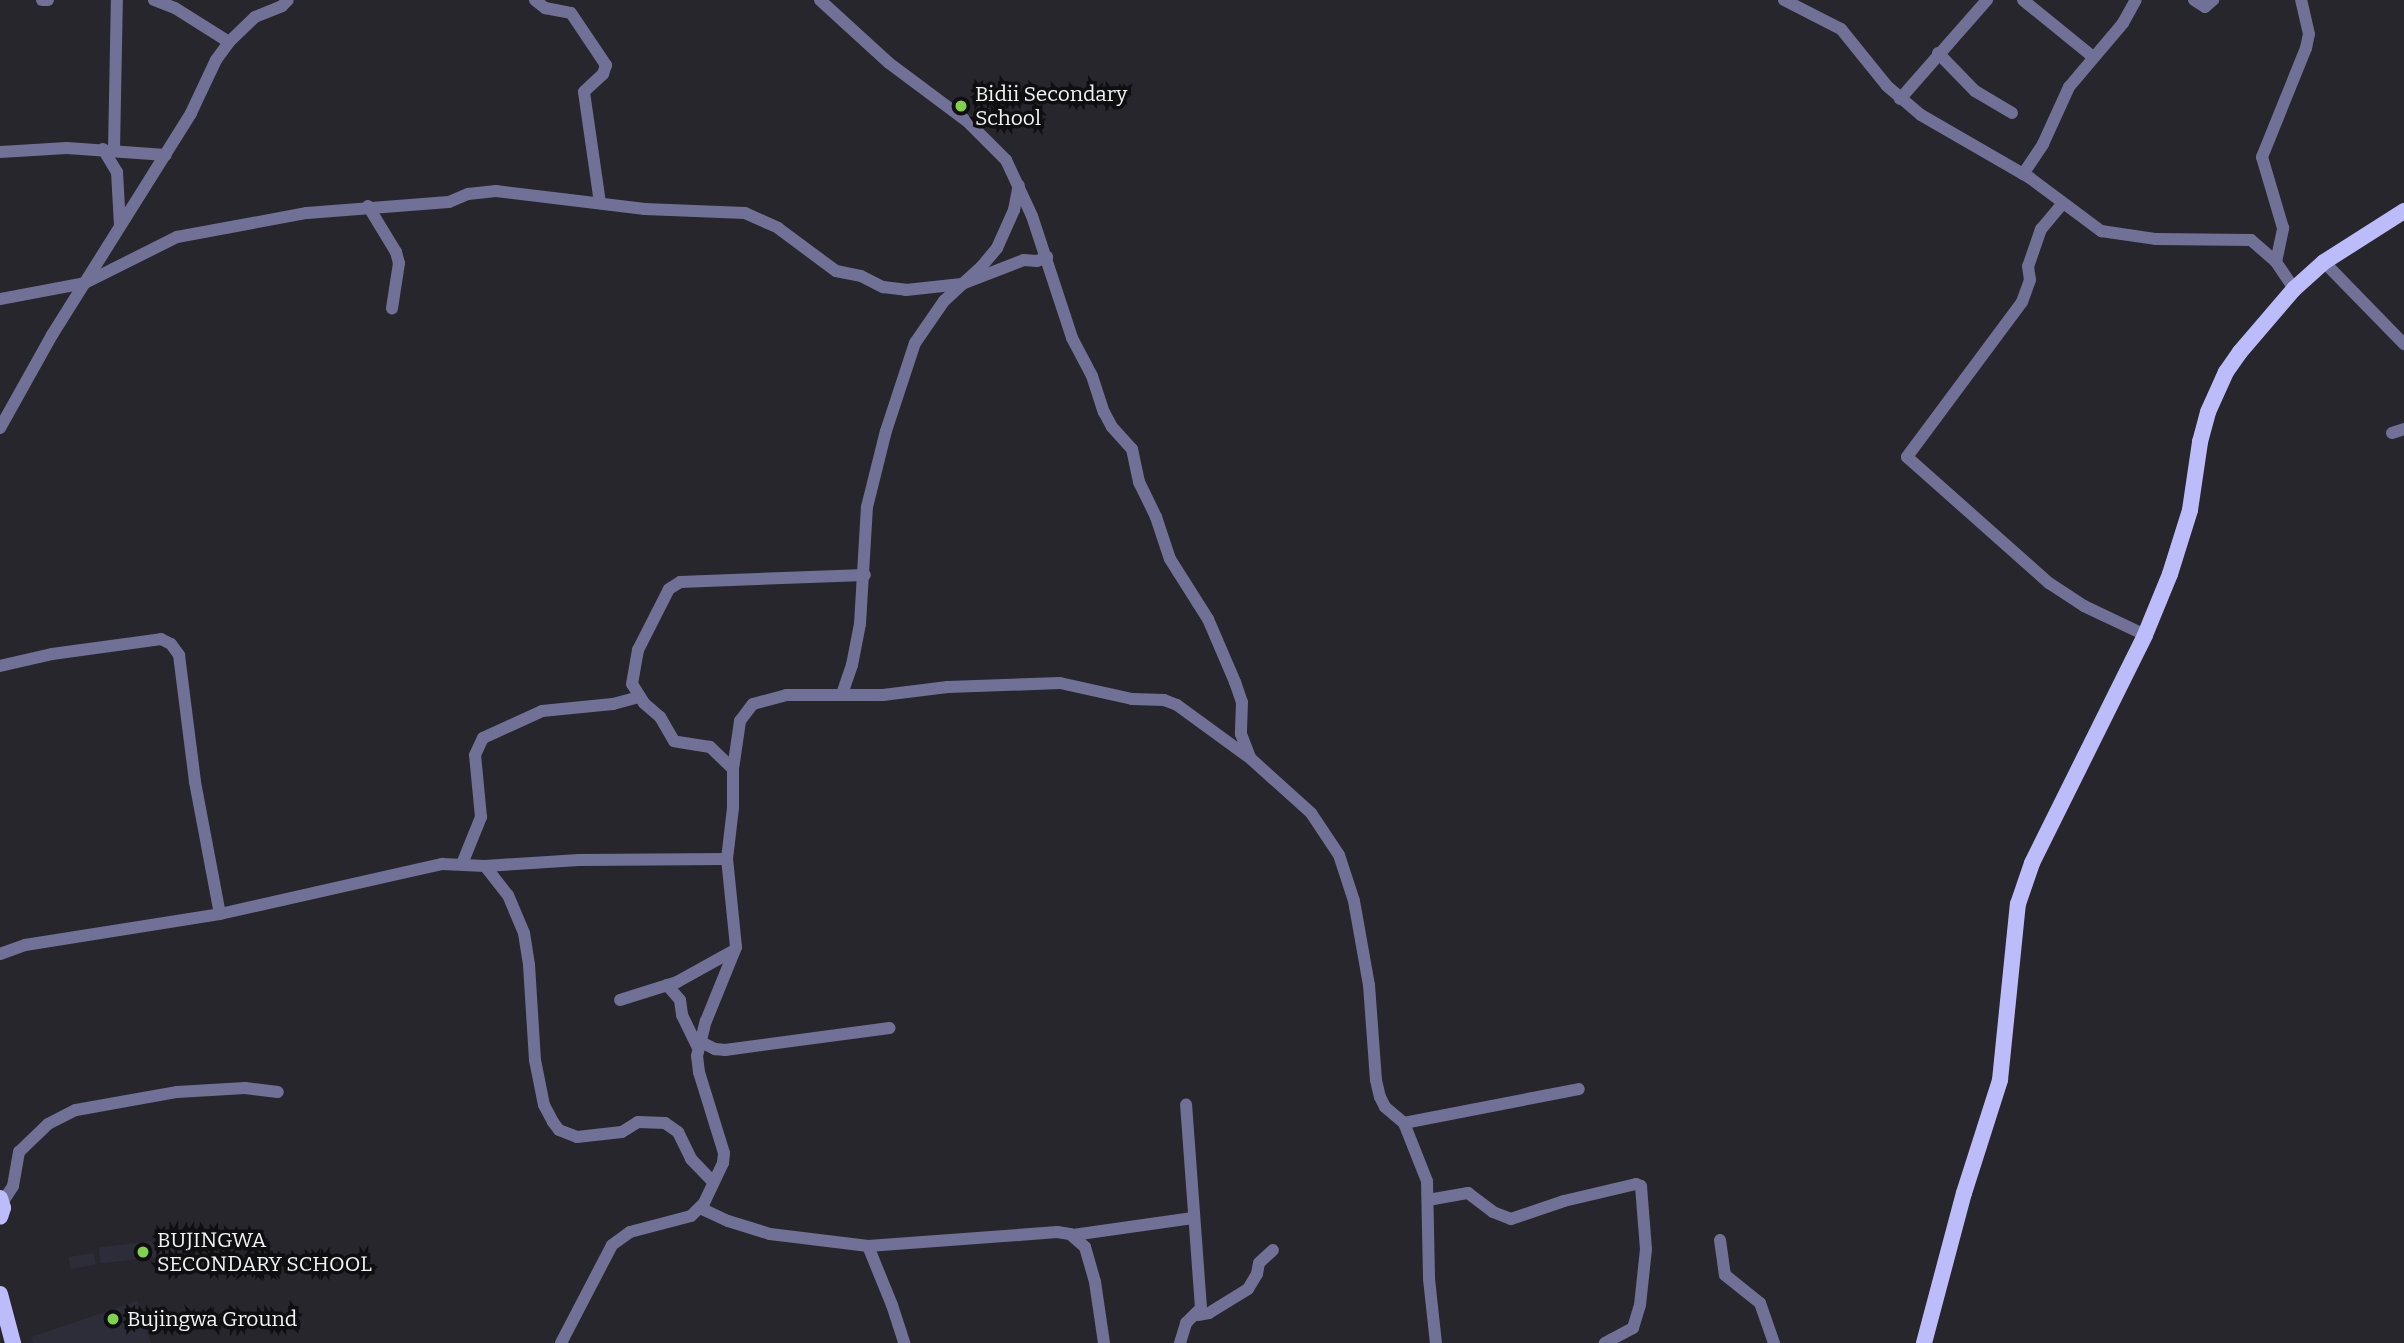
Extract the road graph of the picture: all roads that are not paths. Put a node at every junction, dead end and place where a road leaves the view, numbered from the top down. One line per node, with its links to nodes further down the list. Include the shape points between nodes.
1 (42, 0): 2 (street)
2 (48, 0)
3 (117, 0): 20 (street)
4 (154, 0): 15 (street)
5 (288, 0): 15 (street, via 255,18)
6 (535, 0): 25 (street, via 545,8 570,13 606,65 584,92)
7 (820, 0): 24 (street, via 889,64 988,140 1006,160)
8 (1784, 0): 18 (street, via 1841,29)
9 (1987, 0): 16 (street)
10 (2022, 0): 17 (street)
11 (2136, 0): 17 (street, via 2115,33)
12 (2194, 0): 13 (street, via 2205,7)
13 (2213, 0)
14 (2301, 0): 31 (street, via 2309,34 2306,48 2262,157 2283,228)
15 (229, 42): 22 (street)
16 (1938, 53): 18 (street); 19 (street, via 1975,91)
17 (2092, 56): 23 (street)
18 (1900, 99): 23 (street)
19 (2012, 113)
20 (108, 150): 21 (street); 22 (street); 29 (street, via 119,183)
21 (0, 152)
22 (166, 155): 29 (street)
23 (2023, 174): 26 (street)
24 (1018, 185): 30 (street); 34 (street, via 1014,211 997,248)
25 (600, 203): 27 (street, via 496,191 449,202); 34 (street, via 702,214 744,213 786,233 836,271 883,287 906,290)
26 (2063, 204): 31 (street, via 2113,234 2156,239 2239,238 2262,247); 41 (street, via 2041,229 2022,302 1907,457 2049,583 2084,606)
27 (368, 206): 33 (street, via 177,237); 37 (street, via 397,252)
28 (2404, 211): 32 (main road)
29 (120, 227): 33 (street)
30 (1047, 257): 34 (street, via 1024,260); 45 (street, via 1072,338 1104,412 1132,449 1139,482 1170,559 1208,619 1235,682 1242,702 1241,734)
31 (2276, 262): 35 (street)
32 (2324, 262): 35 (main road); 38 (street)
33 (85, 283): 36 (street); 39 (street)
34 (962, 284): 40 (street, via 934,313 911,354 867,507)
35 (2294, 289): 41 (main road, via 2226,372 2208,412 2180,547)
36 (0, 299)
37 (392, 308)
38 (2404, 344)
39 (0, 428)
40 (864, 575): 43 (street, via 857,643); 44 (street, via 674,584 638,650 632,684)
41 (2146, 635): 80 (main road, via 2032,863 2018,904 2000,1080)
42 (0, 666): 50 (street, via 52,653 160,639 171,643 179,655 195,782)
43 (842, 694): 45 (street, via 1060,683 1177,705); 46 (street, via 786,695 753,704 740,721)
44 (640, 697): 46 (street, via 660,717 674,741 710,747); 48 (street, via 542,711 483,738 475,755 481,817)
45 (1250, 758): 60 (street, via 1311,813 1339,855 1354,901 1369,985 1376,1080 1385,1107)
46 (733, 769): 47 (street)
47 (727, 859): 49 (street); 51 (street)
48 (462, 864): 49 (street); 50 (street, via 442,864)
49 (485, 866): 61 (street, via 508,895 524,933 535,1060 553,1122 559,1130 577,1137 622,1132 638,1122 665,1123 678,1132 691,1159)
50 (220, 914): 52 (street, via 25,945)
51 (735, 950): 53 (street); 56 (street)
52 (0, 954)
53 (667, 985): 54 (street); 56 (street, via 680,1000 682,1015)
54 (620, 1000)
55 (890, 1028): 56 (street, via 725,1050)
56 (698, 1045): 61 (street, via 699,1072 724,1153)
57 (1579, 1089): 60 (street)
58 (278, 1092): 63 (street, via 245,1088 177,1092 76,1110 48,1124 19,1152 13,1186)
59 (1186, 1105): 65 (street)
60 (1404, 1123): 62 (street, via 1424,1170)
61 (712, 1181): 64 (street)
62 (1429, 1200): 77 (street, via 1429,1279); 78 (street, via 1468,1193 1511,1219 1564,1201 1641,1186 1646,1249 1640,1305 1633,1328)
63 (1, 1206)
64 (700, 1208): 68 (street, via 770,1234); 73 (street, via 681,1220 630,1232 612,1245)
65 (1193, 1218): 66 (street); 71 (street)
66 (1073, 1236): 68 (street, via 1057,1232); 75 (street, via 1085,1247)
67 (1720, 1240): 79 (street, via 1725,1275 1760,1303)
68 (868, 1246): 74 (street)
69 (1273, 1250): 71 (street, via 1259,1263 1248,1289)
70 (0, 1294): 72 (main road)
71 (1198, 1315): 76 (street, via 1186,1323)
72 (13, 1343)
73 (561, 1343)
74 (904, 1343)
75 (1104, 1343)
76 (1180, 1343)
77 (1436, 1343)
78 (1605, 1343)
79 (1774, 1343)
80 (1924, 1343)

